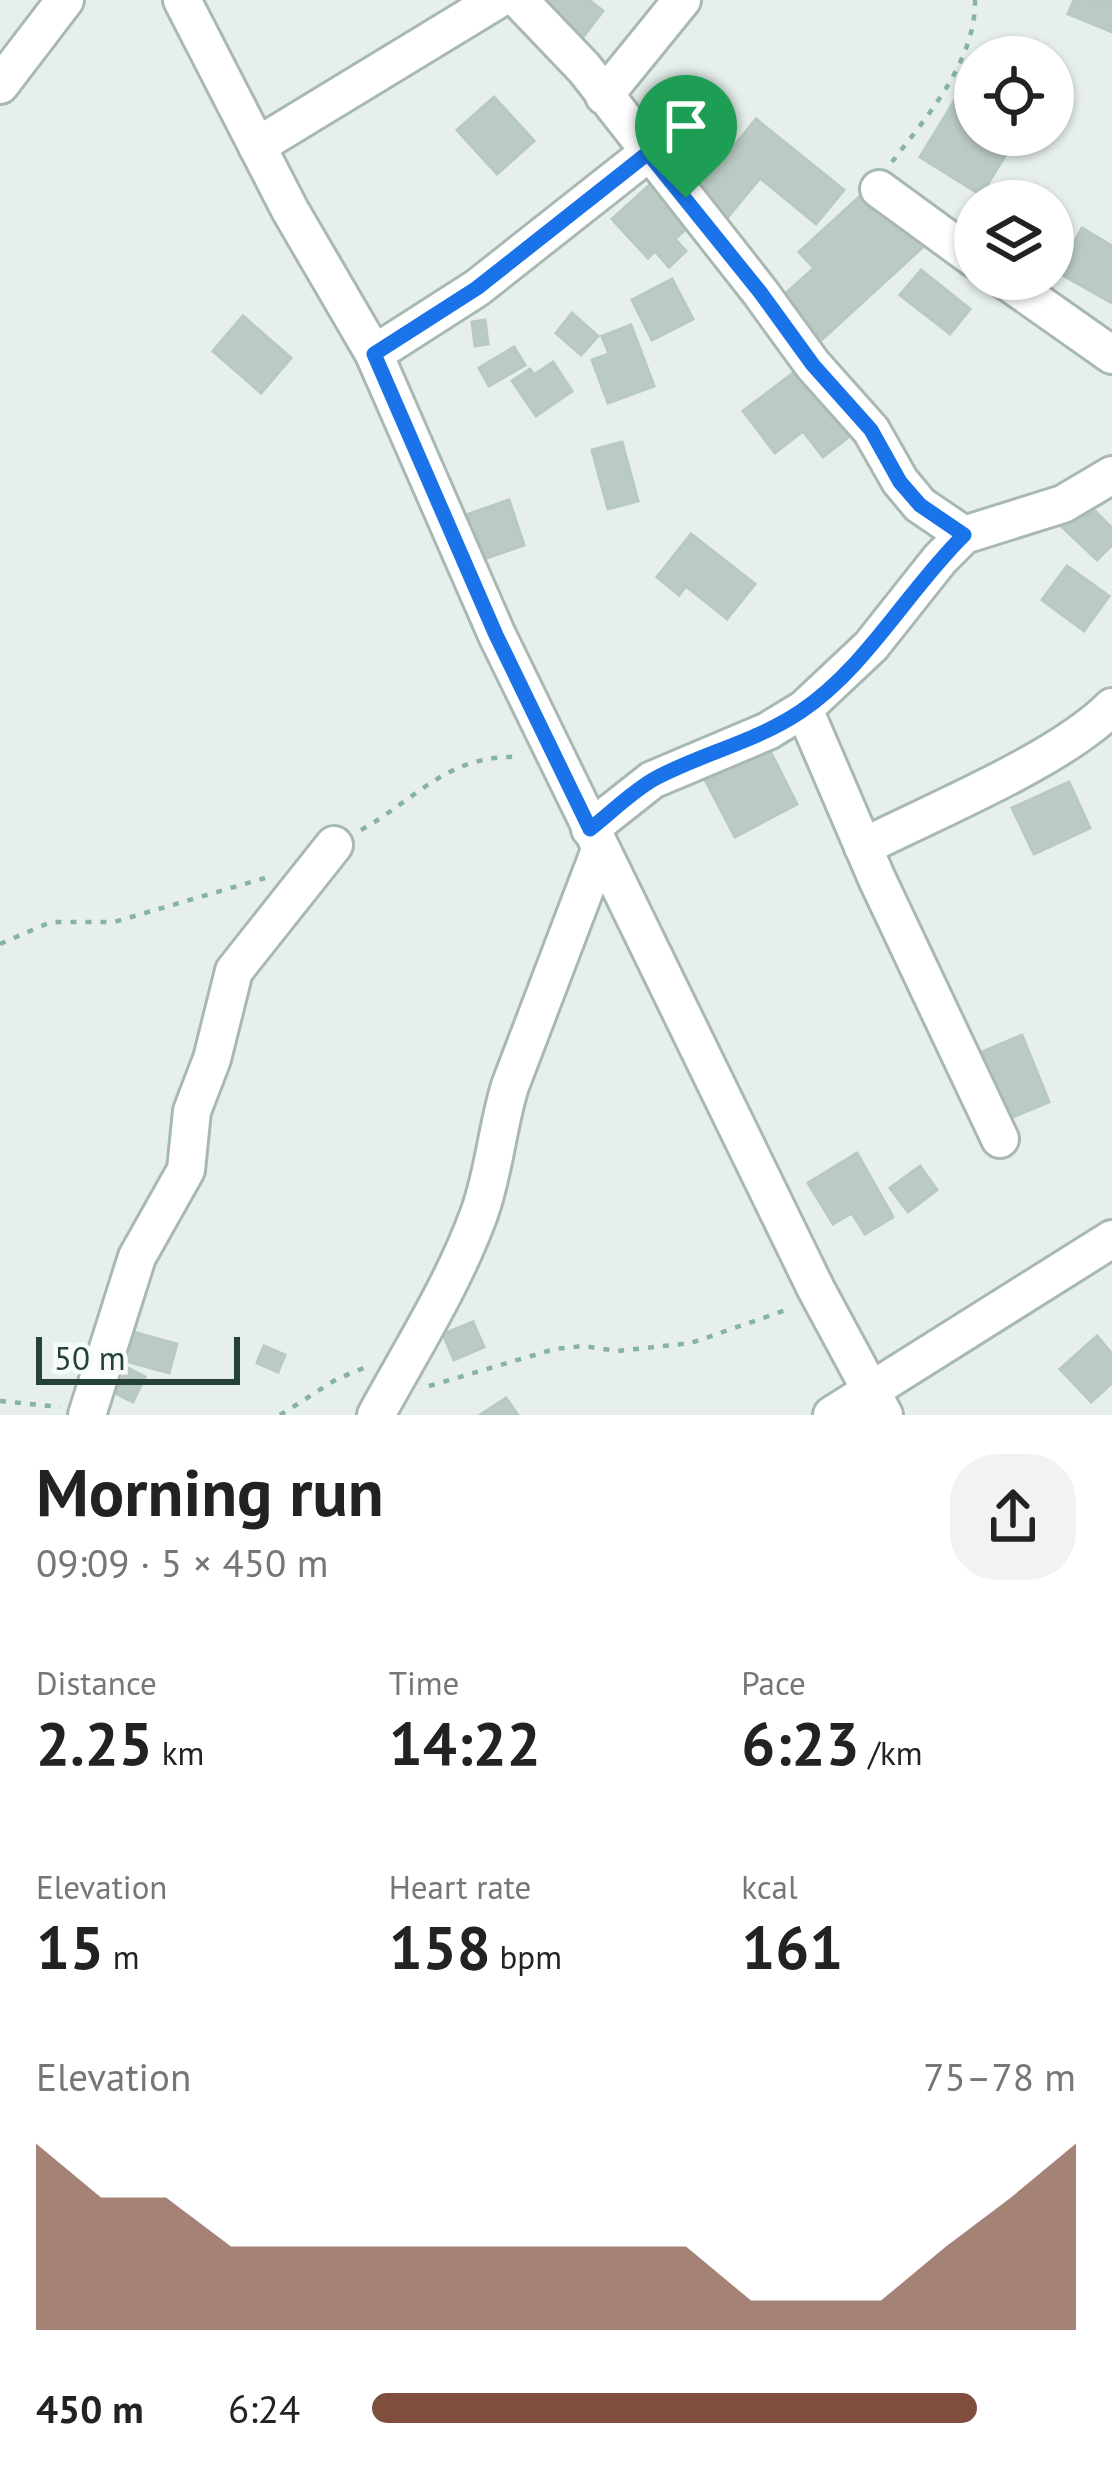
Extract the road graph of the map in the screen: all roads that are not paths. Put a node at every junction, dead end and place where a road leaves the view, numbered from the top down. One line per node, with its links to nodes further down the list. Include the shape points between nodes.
1 (65, 0): 6 (street)
2 (182, 0): 8 (street)
3 (497, 0): 8 (street)
4 (519, 0): 7 (street)
5 (682, 0): 7 (street)
6 (0, 85)
7 (604, 96): 9 (street)
8 (257, 146): 13 (street)
9 (648, 153): 13 (street, via 477,288); 16 (street, via 871,430 900,482)
10 (879, 189): 11 (street)
11 (954, 244)
12 (1034, 300): 14 (street)
13 (374, 354): 19 (street)
14 (1112, 355)
15 (1112, 475): 16 (street, via 1063,504)
16 (964, 535): 18 (street, via 871,646)
17 (1112, 707): 21 (street, via 1026,764)
18 (804, 710): 19 (street, via 652,780); 21 (street)
19 (595, 840): 24 (street); 25 (street, via 497,1125 482,1208)
20 (334, 845): 26 (street, via 234,971 192,1111 186,1171 137,1257)
21 (863, 847): 22 (street)
22 (1000, 1138)
23 (1112, 1239): 24 (street)
24 (877, 1402): 27 (street)
25 (380, 1408)
26 (88, 1412)
27 (832, 1415)

